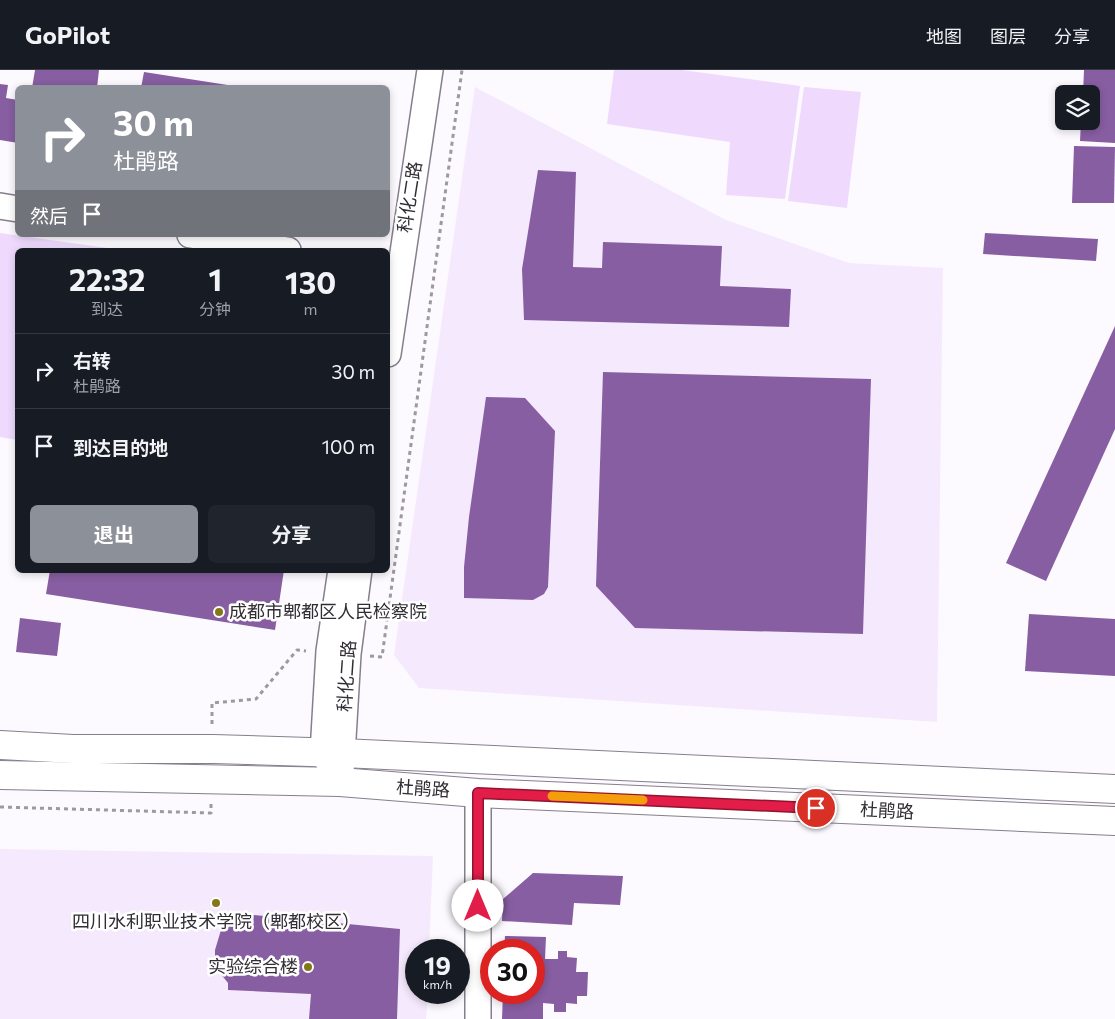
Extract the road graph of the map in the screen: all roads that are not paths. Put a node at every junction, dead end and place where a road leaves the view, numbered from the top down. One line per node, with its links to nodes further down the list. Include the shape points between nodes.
1 (415, 70): 7 (street)
2 (430, 70): 7 (street, 科化二路)
3 (0, 206): 4 (street)
4 (15, 208)
5 (203, 237): 6 (street)
6 (275, 248)
7 (391, 261): 8 (street, 科化二路)
8 (390, 292)
9 (341, 573): 11 (street)
10 (358, 573): 11 (street, 科化二路)
11 (338, 652): 13 (street, 科化二路)
12 (0, 745): 13 (main road, 杜鹃路)
13 (332, 753): 15 (street, 科化二路); 16 (main road, 杜鹃路)
14 (0, 775): 15 (main road, 杜鹃路)
15 (340, 782): 17 (main road, 杜鹃路)
16 (1115, 788)
17 (478, 793): 18 (main road, 杜鹃路); 19 (street)
18 (1115, 821)
19 (478, 1019)

